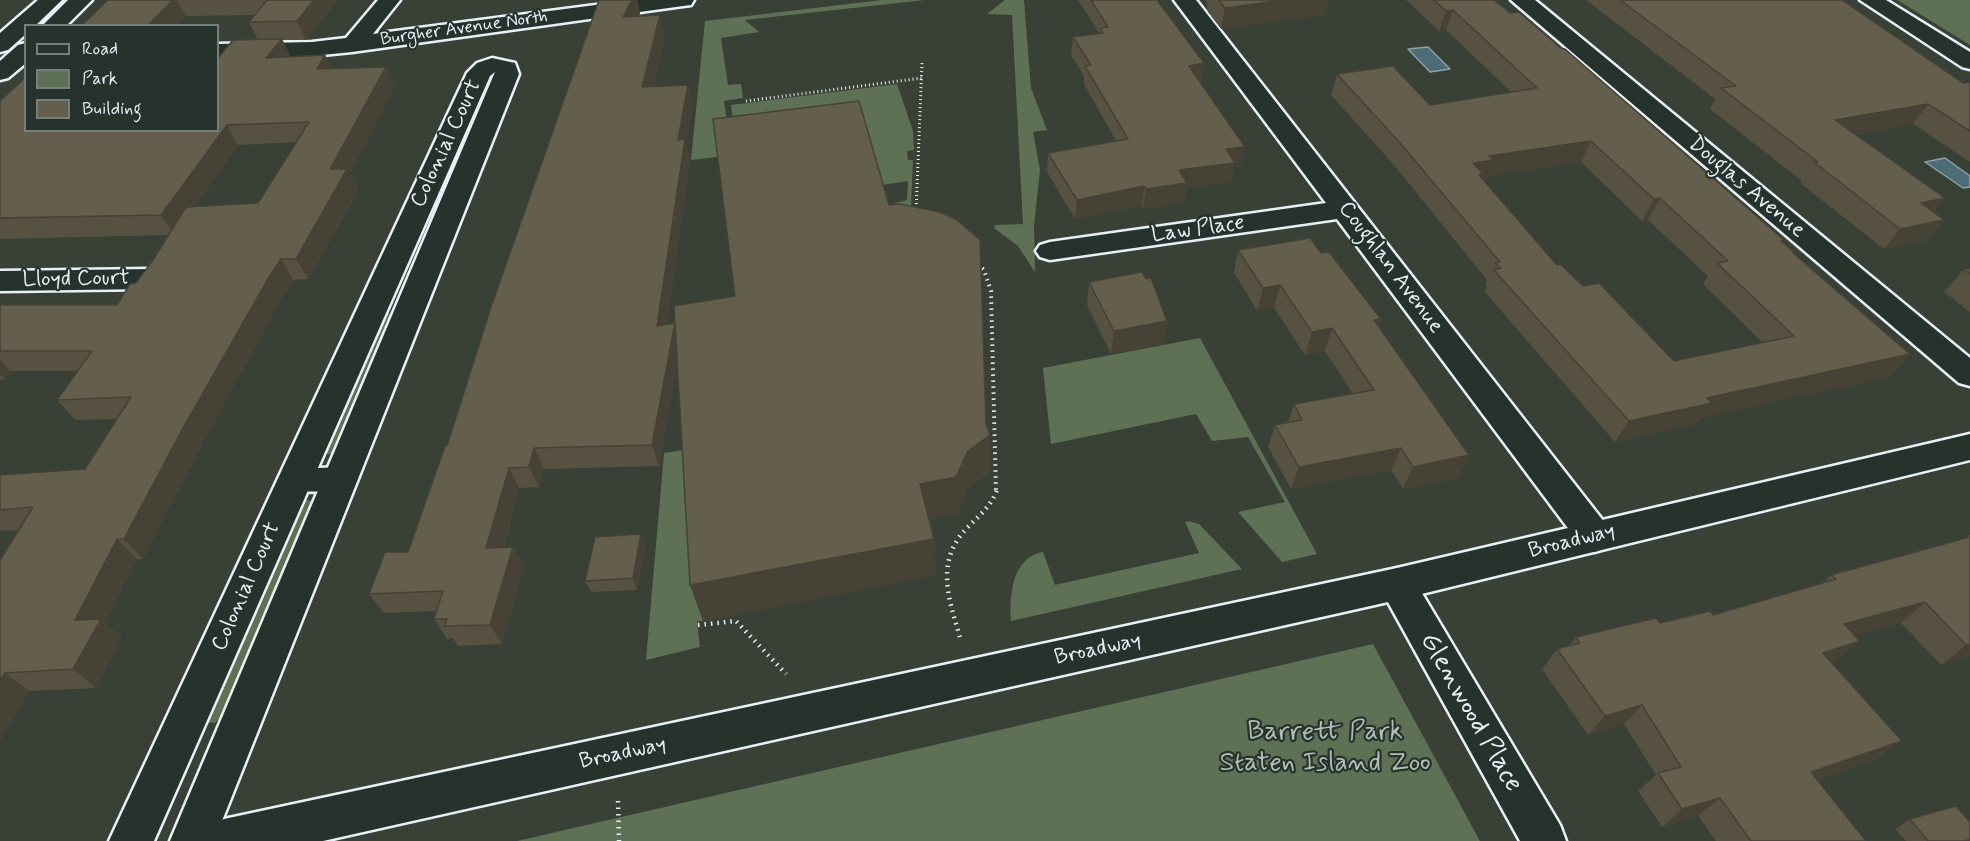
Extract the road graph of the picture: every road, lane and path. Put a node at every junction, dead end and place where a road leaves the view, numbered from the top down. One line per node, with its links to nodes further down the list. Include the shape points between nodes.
1 (51, 0): 9 (street)
2 (81, 0): 8 (street)
3 (389, 0): 10 (street)
4 (683, 0): 10 (street, Burgher Avenue North)
5 (1185, 0): 18 (street, Coughlan Avenue)
6 (1522, 0): 26 (street, Douglas Avenue)
7 (1871, 0): 13 (street)
8 (55, 24)
9 (0, 45)
10 (352, 45): 11 (street, Burgher Avenue North)
11 (219, 51)
12 (18, 52): 15 (street)
13 (1970, 62)
14 (922, 63): 16 (path)
15 (0, 73)
16 (922, 78): 17 (path); 19 (path)
17 (746, 100)
18 (1346, 209): 20 (street, Law Place); 30 (street, Coughlan Avenue)
19 (916, 218)
20 (1050, 251)
21 (972, 260): 33 (path, via 984,270 991,291 998,486 993,503 953,542 944,566 943,577)
22 (429, 264): 23 (lane); 23 (street, Colonial Court, via 507,74 504,66 489,66 479,73); 28 (street, Colonial Court)
23 (392, 266): 29 (street, Colonial Court)
24 (151, 279): 25 (street, Lloyd Court)
25 (0, 281)
26 (1970, 375)
27 (1970, 447): 30 (street, Broadway)
28 (342, 478): 29 (lane); 37 (street, Colonial Court)
29 (295, 480): 36 (street, Colonial Court)
30 (1595, 537): 31 (street, Broadway)
31 (1397, 584): 38 (street, Broadway); 40 (street, Glenwood Place)
32 (698, 625): 34 (path, via 736,621)
33 (960, 637)
34 (786, 674)
35 (618, 801): 39 (path)
36 (131, 841)
37 (192, 841)
38 (224, 841)
39 (619, 841)
40 (1544, 841)

